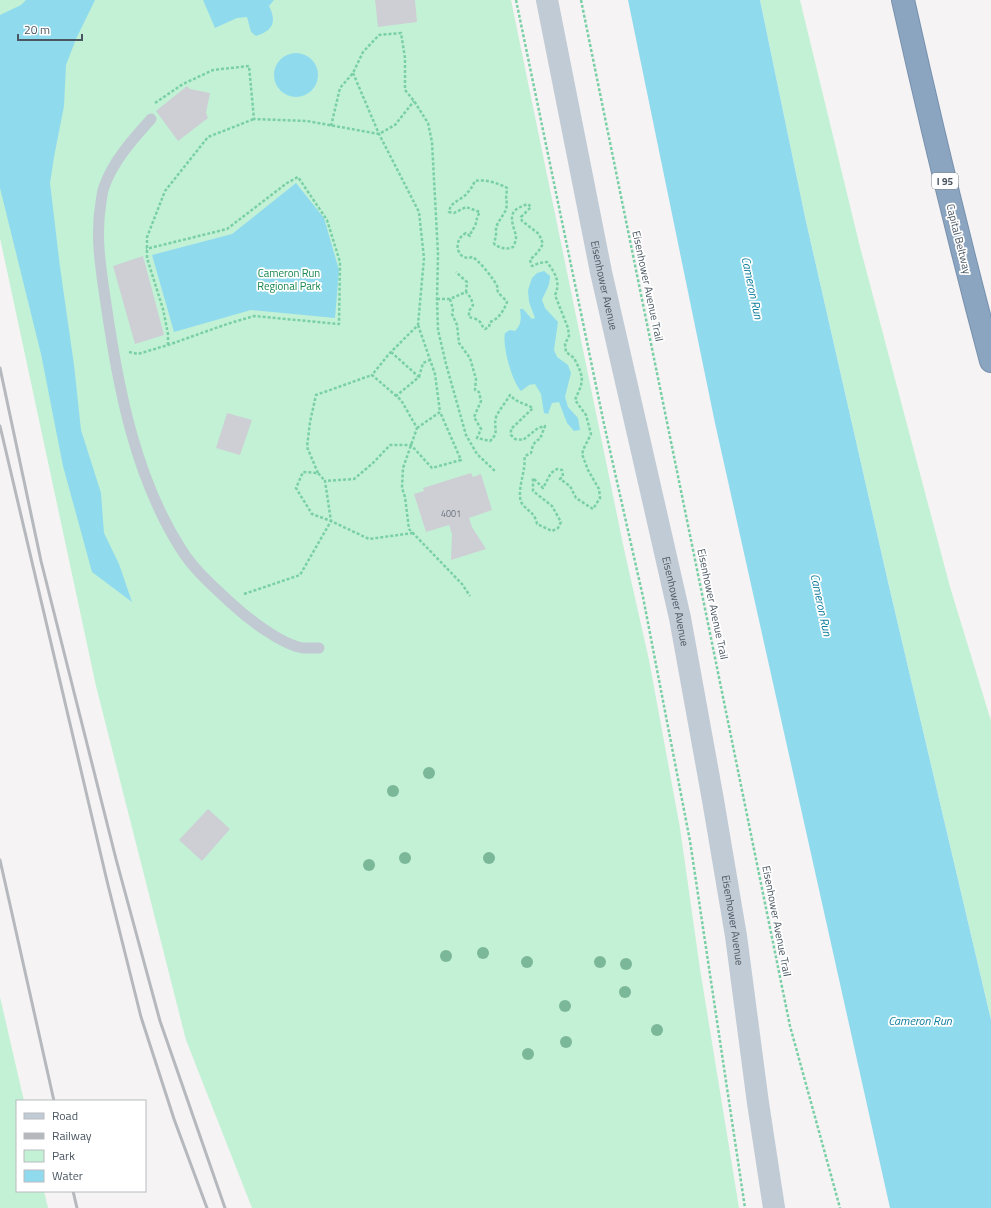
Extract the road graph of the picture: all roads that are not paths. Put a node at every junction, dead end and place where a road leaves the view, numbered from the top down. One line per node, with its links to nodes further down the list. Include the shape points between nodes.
1 (547, 0): 6 (main road, Eisenhower Avenue, via 601,272 680,618 735,928)
2 (903, 0): 4 (highway, Capital Beltway / I 95, via 926,106)
3 (151, 119): 5 (lane, via 126,147 103,187 98,221 99,251 113,349 129,424 158,506 181,550 204,578 241,613 272,634 302,648)
4 (991, 361)
5 (319, 648)
6 (774, 1208)

